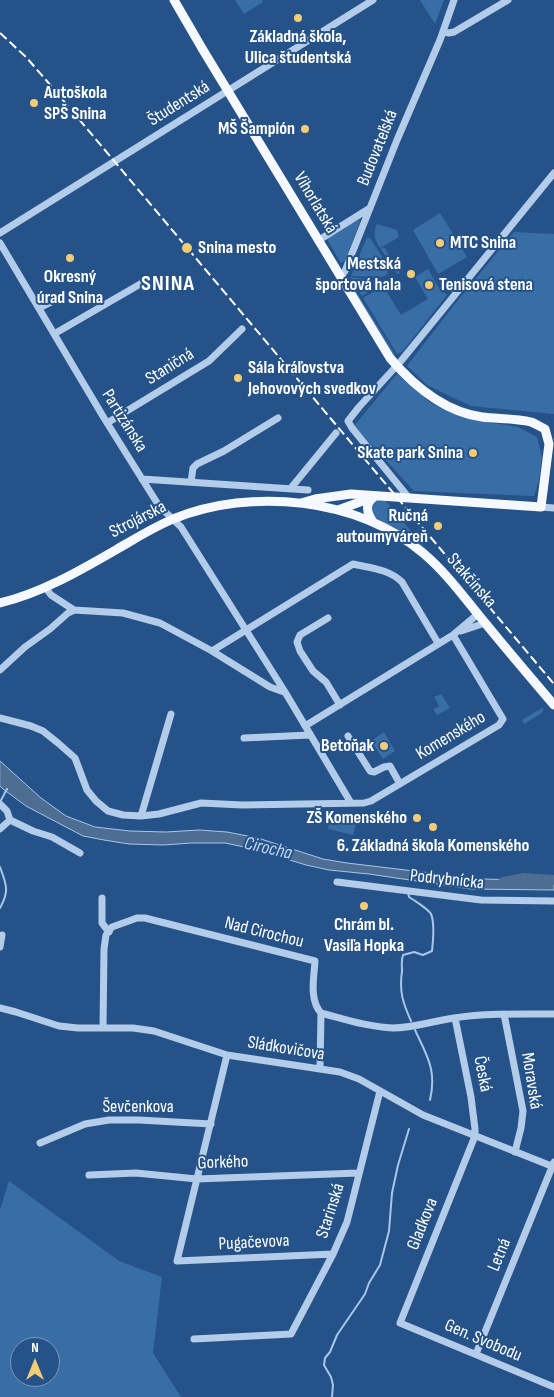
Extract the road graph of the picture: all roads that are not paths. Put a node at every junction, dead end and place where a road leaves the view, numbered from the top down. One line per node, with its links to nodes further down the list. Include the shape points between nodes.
1 (174, 0): 6 (main road, Vihorlatská)
2 (373, 0): 6 (street, Študentská)
3 (454, 0): 5 (street, Budovateľská)
4 (508, 0): 5 (street, via 454,32)
5 (443, 32): 8 (street, Budovateľská)
6 (228, 91): 9 (street, Študentská); 10 (main road, Vihorlatská)
7 (554, 173): 18 (street)
8 (370, 208): 10 (street); 12 (street, Budovateľská)
9 (0, 233)
10 (319, 240): 12 (main road, Vihorlatská)
11 (0, 243): 15 (street, Partizánska)
12 (341, 276): 18 (main road, Vihorlatská)
13 (142, 284): 17 (street)
14 (61, 297): 15 (street)
15 (39, 308): 17 (street, Partizánska)
16 (242, 329): 20 (street, Staničná, via 209,360)
17 (54, 334): 20 (street, Partizánska)
18 (396, 366): 28 (street, via 348,421); 30 (main road, Vihorlatská, via 436,399 456,410 479,417 532,422 545,429 549,444)
19 (278, 418): 23 (street, via 197,464 193,468)
20 (107, 423): 22 (street, Partizánska)
21 (336, 433): 24 (street)
22 (142, 479): 23 (street); 33 (street, Partizánska, via 159,506)
23 (191, 482): 24 (street)
24 (290, 488): 25 (street)
25 (308, 490)
26 (345, 496): 27 (main road, Strojárska); 29 (main road, Strojárska); 32 (main road, via 339,501)
27 (374, 497): 28 (main road, Strojárska); 32 (main road, Strojárska); 34 (main road, via 367,506 367,514)
28 (410, 498): 30 (main road, Strojárska)
29 (301, 503): 32 (main road, Strojárska); 33 (main road, Strojárska, via 275,501 223,505)
30 (541, 507): 31 (street, Strojárska)
31 (554, 508)
32 (338, 510): 34 (main road, Stakčínska)
33 (173, 520): 35 (main road, Strojárska); 41 (street, via 181,527)
34 (374, 523): 38 (main road, Stakčínska, via 423,553)
35 (45, 587): 36 (main road, Strojárska); 37 (street, via 50,595)
36 (0, 603)
37 (74, 610): 44 (street, via 123,613 160,624); 45 (street)
38 (478, 614): 40 (main road, Stakčínska); 42 (street)
39 (328, 618): 47 (street, via 300,635 297,642 313,671 326,682)
40 (485, 623): 42 (street); 48 (main road, Stakčínska)
41 (245, 631): 43 (street, via 353,564 398,578); 44 (street); 46 (street)
42 (455, 633): 43 (street); 55 (street, Komenského, via 503,719 497,726)
43 (438, 643): 47 (street)
44 (212, 651): 46 (street, via 270,687)
45 (0, 670)
46 (285, 692): 51 (street)
47 (340, 705): 51 (street)
48 (554, 705)
49 (172, 714): 58 (street)
50 (0, 718): 58 (street, Komenského, via 42,731 75,758 87,790 108,810)
51 (305, 726): 52 (street)
52 (310, 735): 54 (street); 56 (street)
53 (348, 736): 55 (street, via 370,771 390,766)
54 (244, 738)
55 (400, 784): 56 (street, Komenského, via 371,802)
56 (349, 800): 58 (street, Komenského, via 343,804 202,803)
57 (2, 806): 59 (street)
58 (141, 816)
59 (10, 820): 60 (street); 61 (street, via 52,837)
60 (0, 829)
61 (80, 853)
62 (337, 882): 64 (street, Podrybnícka, via 480,900)
63 (102, 898): 65 (street, via 102,923)
64 (554, 901)
65 (109, 932): 69 (street, Nad Cirochou, via 112,927 145,918 315,961 313,993 316,1008); 73 (street, via 104,949)
66 (2, 935): 67 (street)
67 (0, 947)
68 (0, 1008): 73 (street, Sládkovičova, via 59,1026)
69 (321, 1013): 72 (street, via 369,1026 392,1028); 75 (street)
70 (504, 1014): 71 (street); 72 (street); 80 (street, Moravská, via 524,1111)
71 (554, 1015)
72 (455, 1018): 78 (street, Česká, via 471,1096)
73 (103, 1027): 74 (street, Sládkovičova, via 154,1031)
74 (227, 1055): 75 (street, Sládkovičova); 77 (street)
75 (320, 1068): 76 (street, Sládkovičova, via 359,1079)
76 (380, 1091): 78 (street, Sládkovičova, via 423,1115); 82 (street, Starinská)
77 (210, 1124): 79 (street, Ševčenkova, via 109,1120 85,1124); 84 (street)
78 (475, 1136): 80 (street, Sládkovičova); 86 (street, Gladkova)
79 (40, 1143)
80 (515, 1152): 81 (street, Sládkovičova)
81 (553, 1166): 88 (street, Letná)
82 (358, 1173): 84 (street, Gorkého); 85 (street, Starinská, via 347,1222)
83 (89, 1175): 84 (street, Gorkého, via 136,1173)
84 (197, 1179): 85 (street, Pugačevova, via 177,1261)
85 (333, 1254): 87 (street, Starinská, via 291,1334)
86 (400, 1323): 88 (street, Gen. Svobodu)
87 (194, 1339)
88 (476, 1354): 89 (street, Gen. Svobodu)
89 (553, 1385)

